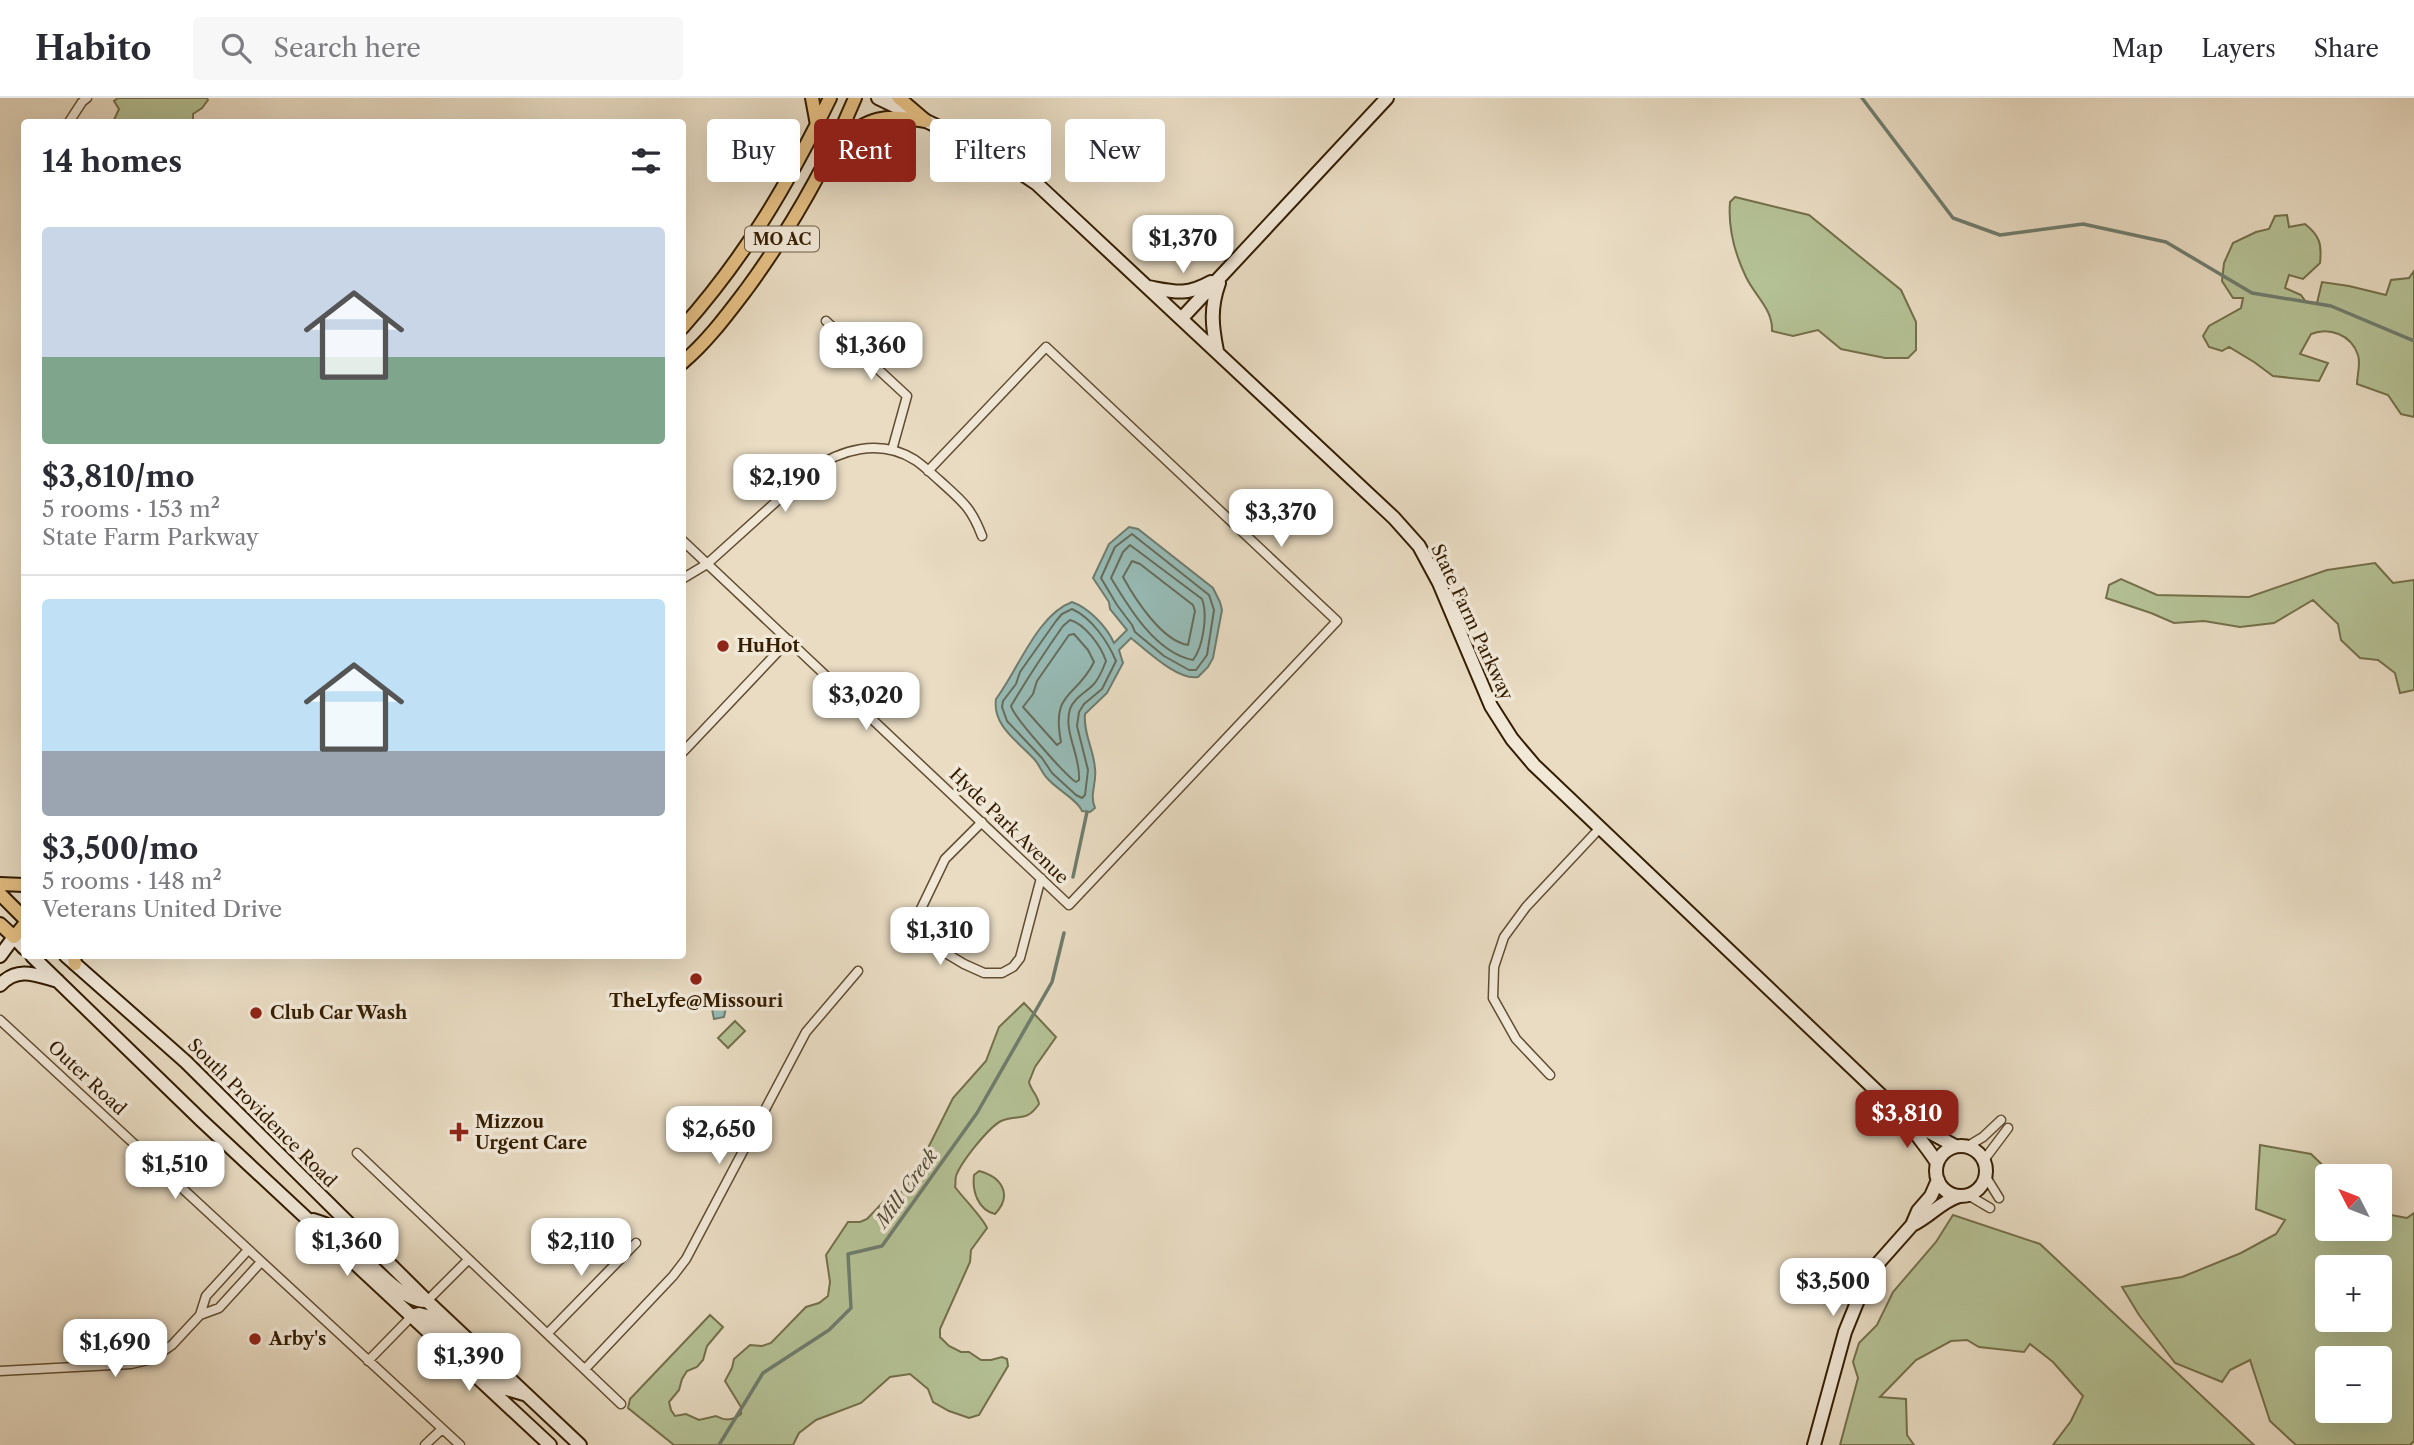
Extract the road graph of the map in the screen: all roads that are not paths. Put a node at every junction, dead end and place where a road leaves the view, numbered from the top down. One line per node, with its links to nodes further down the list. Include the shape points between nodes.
1 (87, 98): 8 (street)
2 (812, 98): 9 (main road)
3 (830, 98): 10 (main road, MO AC)
4 (855, 98): 11 (main road, MO AC)
5 (878, 98): 15 (street, State Farm Parkway)
6 (899, 98): 15 (main road)
7 (1387, 98): 18 (street)
8 (71, 119)
9 (816, 119)
10 (820, 119)
11 (846, 119)
12 (877, 119): 13 (main road)
13 (912, 119)
14 (916, 120): 15 (main road)
15 (926, 121): 19 (street, State Farm Parkway, via 987,150 1037,184)
16 (814, 131): 22 (main road, MO AC, via 755,235 720,286)
17 (815, 182): 24 (main road, MO AC, via 730,312)
18 (1221, 277): 19 (street, via 1196,291); 20 (street); 23 (street, via 1211,316)
19 (1148, 287): 20 (street, State Farm Parkway)
20 (1182, 318): 23 (street, State Farm Parkway)
21 (826, 321): 25 (street, via 906,396)
22 (686, 324)
23 (1217, 351): 34 (street, State Farm Parkway, via 1419,546 1490,706 1534,765)
24 (686, 359)
25 (892, 450): 26 (street); 29 (street, via 853,449 821,463)
26 (928, 471): 27 (street, via 974,514); 35 (street, Hyde Park Avenue, via 1046,347 1337,621 1069,905)
27 (982, 536)
28 (686, 544): 29 (street, Hyde Park Avenue)
29 (708, 564): 30 (street); 31 (street, Hyde Park Avenue)
30 (686, 577)
31 (789, 640): 32 (street); 33 (street, Hyde Park Avenue)
32 (686, 749)
33 (982, 822): 35 (street, Hyde Park Avenue); 35 (street, via 945,859 919,913 922,932 939,949 984,973 1002,973 1013,967 1020,958)
34 (1599, 829): 49 (street, via 1526,907 1504,937 1494,967 1493,998 1516,1039); 51 (street, State Farm Parkway)
35 (1041, 878)
36 (0, 884): 37 (main road)
37 (21, 885)
38 (0, 894): 39 (main road)
39 (21, 915)
40 (0, 925): 42 (main road)
41 (21, 928): 42 (main road)
42 (5, 947)
43 (35, 959): 46 (street)
44 (73, 959): 68 (street, South Providence Road, via 186,1062)
45 (859, 971): 73 (street, via 806,1032 686,1259)
46 (59, 981): 47 (street, via 22,973 8,976); 62 (street)
47 (0, 985)
48 (0, 1020): 65 (street, Outer Road)
49 (1550, 1075)
50 (2000, 1120): 53 (street, via 1983,1138)
51 (1908, 1121): 53 (street, State Farm Parkway); 56 (street, State Farm Parkway)
52 (2008, 1128): 55 (street)
53 (1962, 1146): 55 (street, via 1975,1149); 56 (street, via 1948,1150)
54 (357, 1153): 66 (street)
55 (1984, 1160): 57 (street)
56 (1937, 1163): 58 (street)
57 (1986, 1177): 59 (street, via 1976,1191); 60 (street)
58 (1938, 1180): 59 (street, via 1947,1191); 63 (street)
59 (1964, 1195): 61 (street); 63 (street, via 1943,1201)
60 (1999, 1198)
61 (1990, 1208)
62 (305, 1217): 68 (street, via 331,1226 400,1291); 70 (street)
63 (1912, 1225): 82 (street, via 1873,1269 1858,1300)
64 (636, 1243): 71 (street)
65 (248, 1250): 67 (street, Outer Road); 69 (street, via 206,1296)
66 (468, 1259): 68 (street); 71 (street)
67 (261, 1262): 69 (street, via 219,1308); 72 (street, Outer Road)
68 (426, 1301): 75 (street, South Providence Road)
69 (200, 1315): 74 (street, via 167,1350 140,1363)
70 (412, 1316): 72 (street); 75 (street, via 427,1315 507,1389); 80 (street)
71 (548, 1333): 73 (street)
72 (368, 1361): 77 (street, Outer Road)
73 (585, 1369): 76 (street)
74 (0, 1371)
75 (527, 1396): 81 (street, South Providence Road)
76 (621, 1404)
77 (442, 1429): 78 (street); 79 (street, Outer Road)
78 (425, 1445)
79 (460, 1445)
80 (550, 1445)
81 (580, 1445)
82 (1814, 1445)

